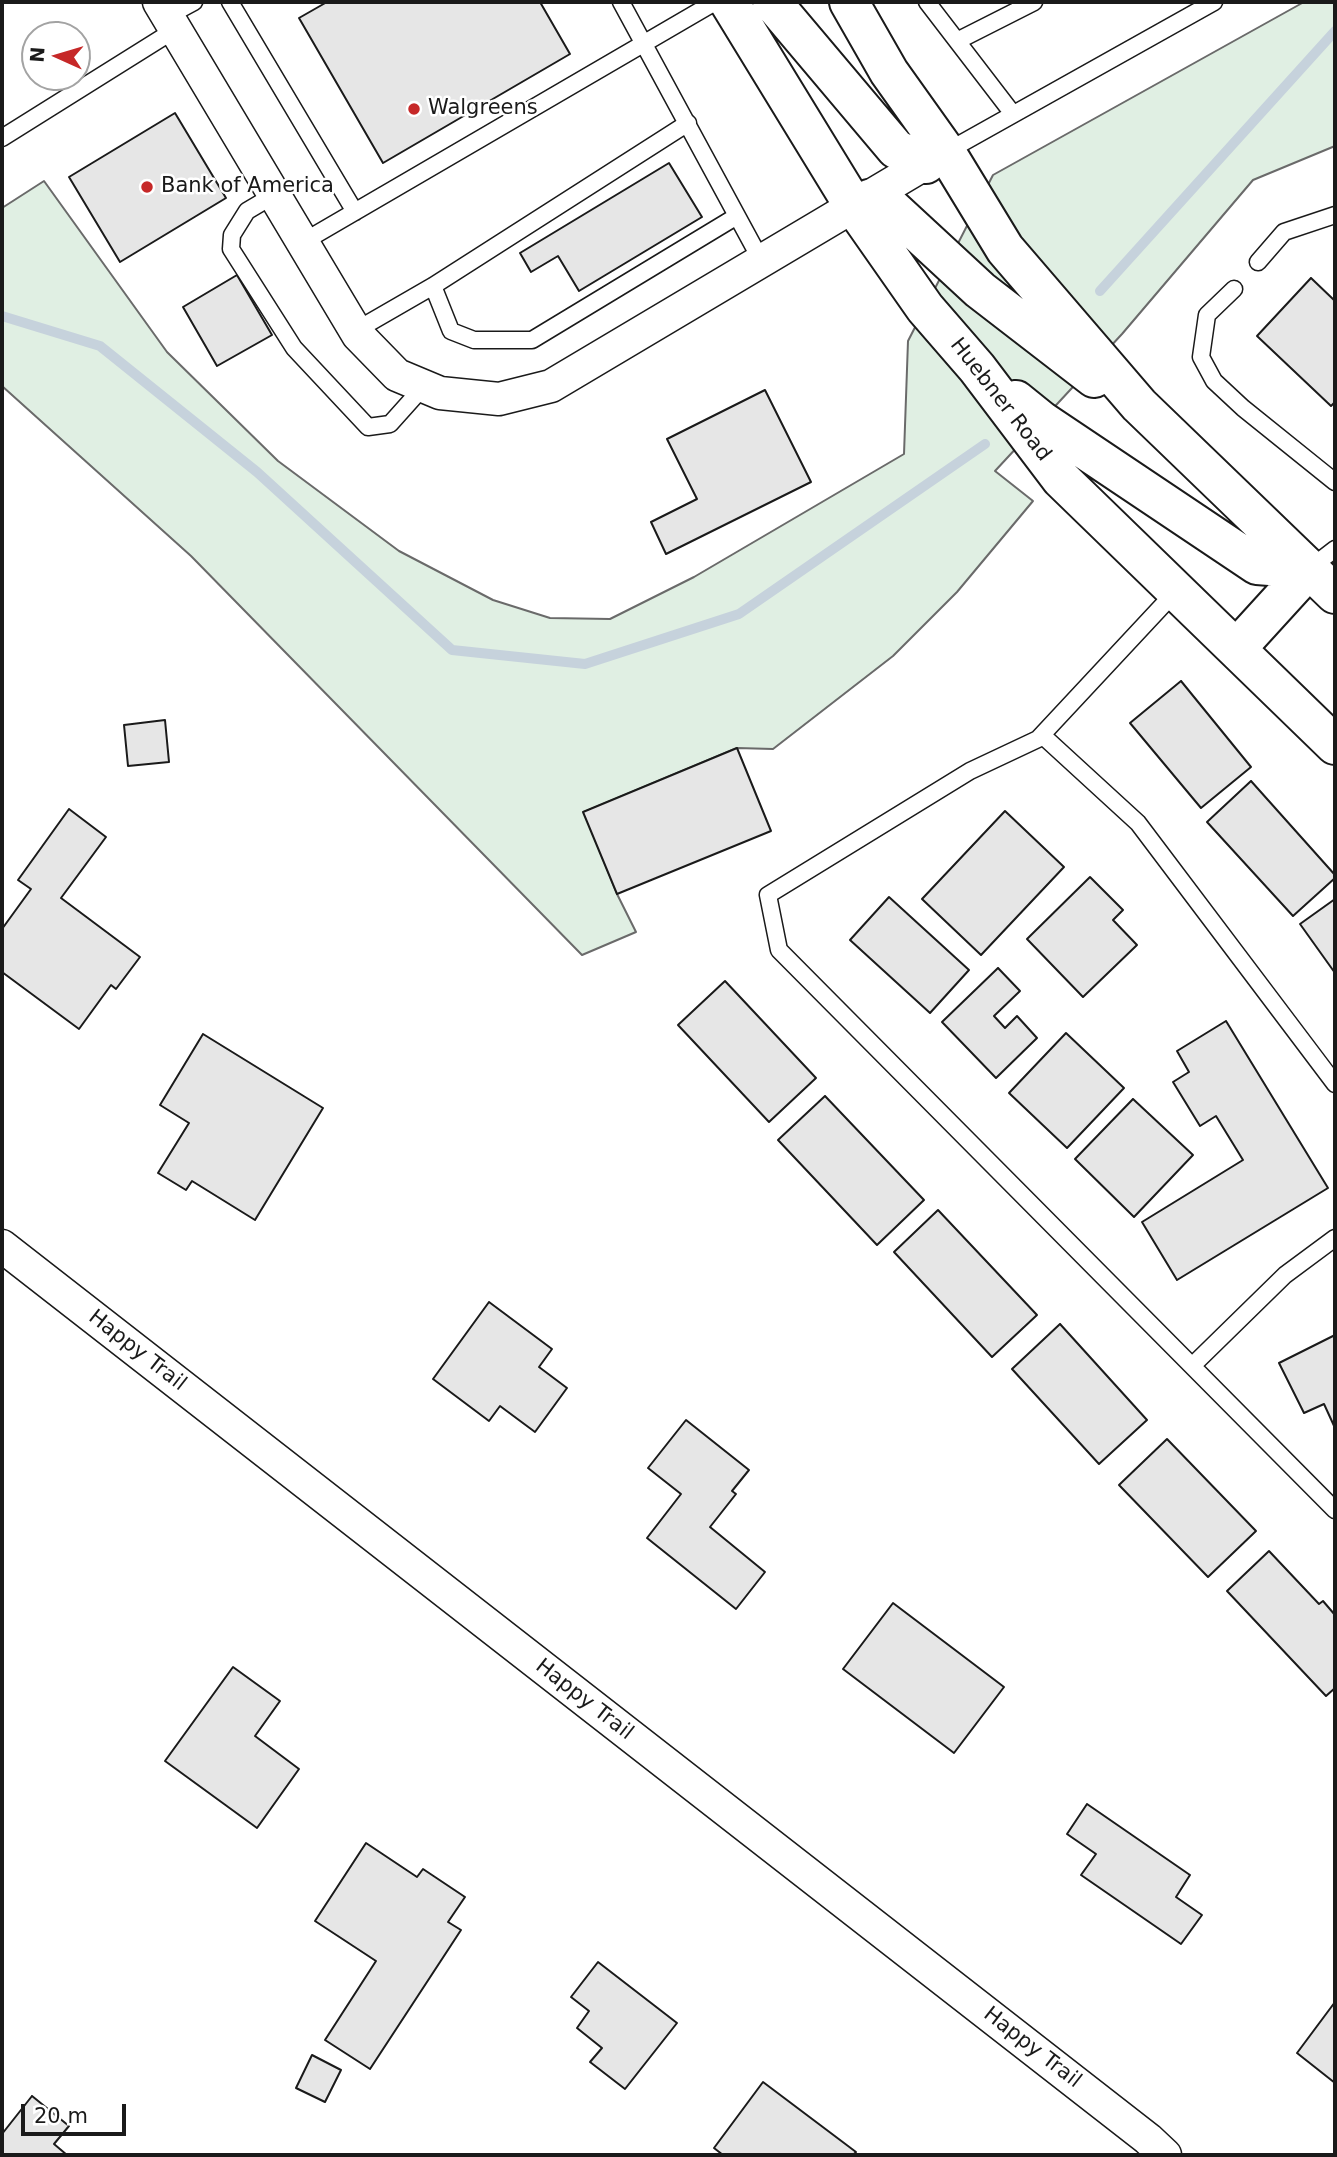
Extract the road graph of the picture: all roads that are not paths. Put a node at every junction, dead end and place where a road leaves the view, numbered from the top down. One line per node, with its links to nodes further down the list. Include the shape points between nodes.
1 (230, 2): 19 (lane)
2 (621, 2): 12 (lane)
3 (715, 2): 12 (lane)
4 (729, 2): 18 (main road, Huebner Road)
5 (772, 2): 16 (main road, via 896,149)
6 (849, 2): 16 (main road)
7 (927, 2): 11 (lane)
8 (1034, 2): 11 (lane)
9 (1214, 2): 13 (lane)
10 (174, 12): 15 (lane); 17 (street)
11 (957, 41): 13 (lane)
12 (644, 43): 14 (lane); 19 (lane)
13 (1013, 114): 16 (lane)
14 (688, 123): 21 (lane); 25 (lane)
15 (2, 138)
16 (936, 158): 18 (street); 30 (main road, via 1005,249 1139,405)
17 (274, 195): 22 (street); 29 (lane, via 247,211 232,235 231,249 294,348 368,427 390,424)
18 (862, 203): 24 (street); 28 (main road, Huebner Road, via 925,308); 30 (main road, via 888,205 980,290)
19 (355, 212): 22 (lane)
20 (1335, 215): 23 (lane, via 1284,232)
21 (737, 216): 24 (lane); 25 (lane, via 532,340 474,340 451,331)
22 (303, 242): 27 (street)
23 (1258, 261)
24 (762, 262): 29 (street, via 551,386 499,399 440,393)
25 (433, 286): 27 (lane)
26 (1234, 289): 31 (lane, via 1207,315 1202,357 1214,380)
27 (355, 331): 29 (street, via 397,375)
28 (976, 368): 32 (main road, via 1042,421 1256,565); 33 (main road, Huebner Road, via 1062,479)
29 (424, 386)
30 (1179, 443): 32 (main road)
31 (1335, 482)
32 (1327, 571): 34 (main road)
33 (1177, 590): 34 (main road, Huebner Road); 35 (lane)
34 (1237, 649): 36 (main road, Huebner Road)
35 (1042, 735): 37 (lane, via 1138,823); 40 (lane, via 970,771 768,895 779,950)
36 (1335, 745)
37 (1335, 1084)
38 (1335, 1238): 40 (lane, via 1285,1275)
39 (2, 1246): 42 (street, Happy Trail)
40 (1192, 1366): 41 (lane)
41 (1335, 1510)
42 (1165, 2155)

